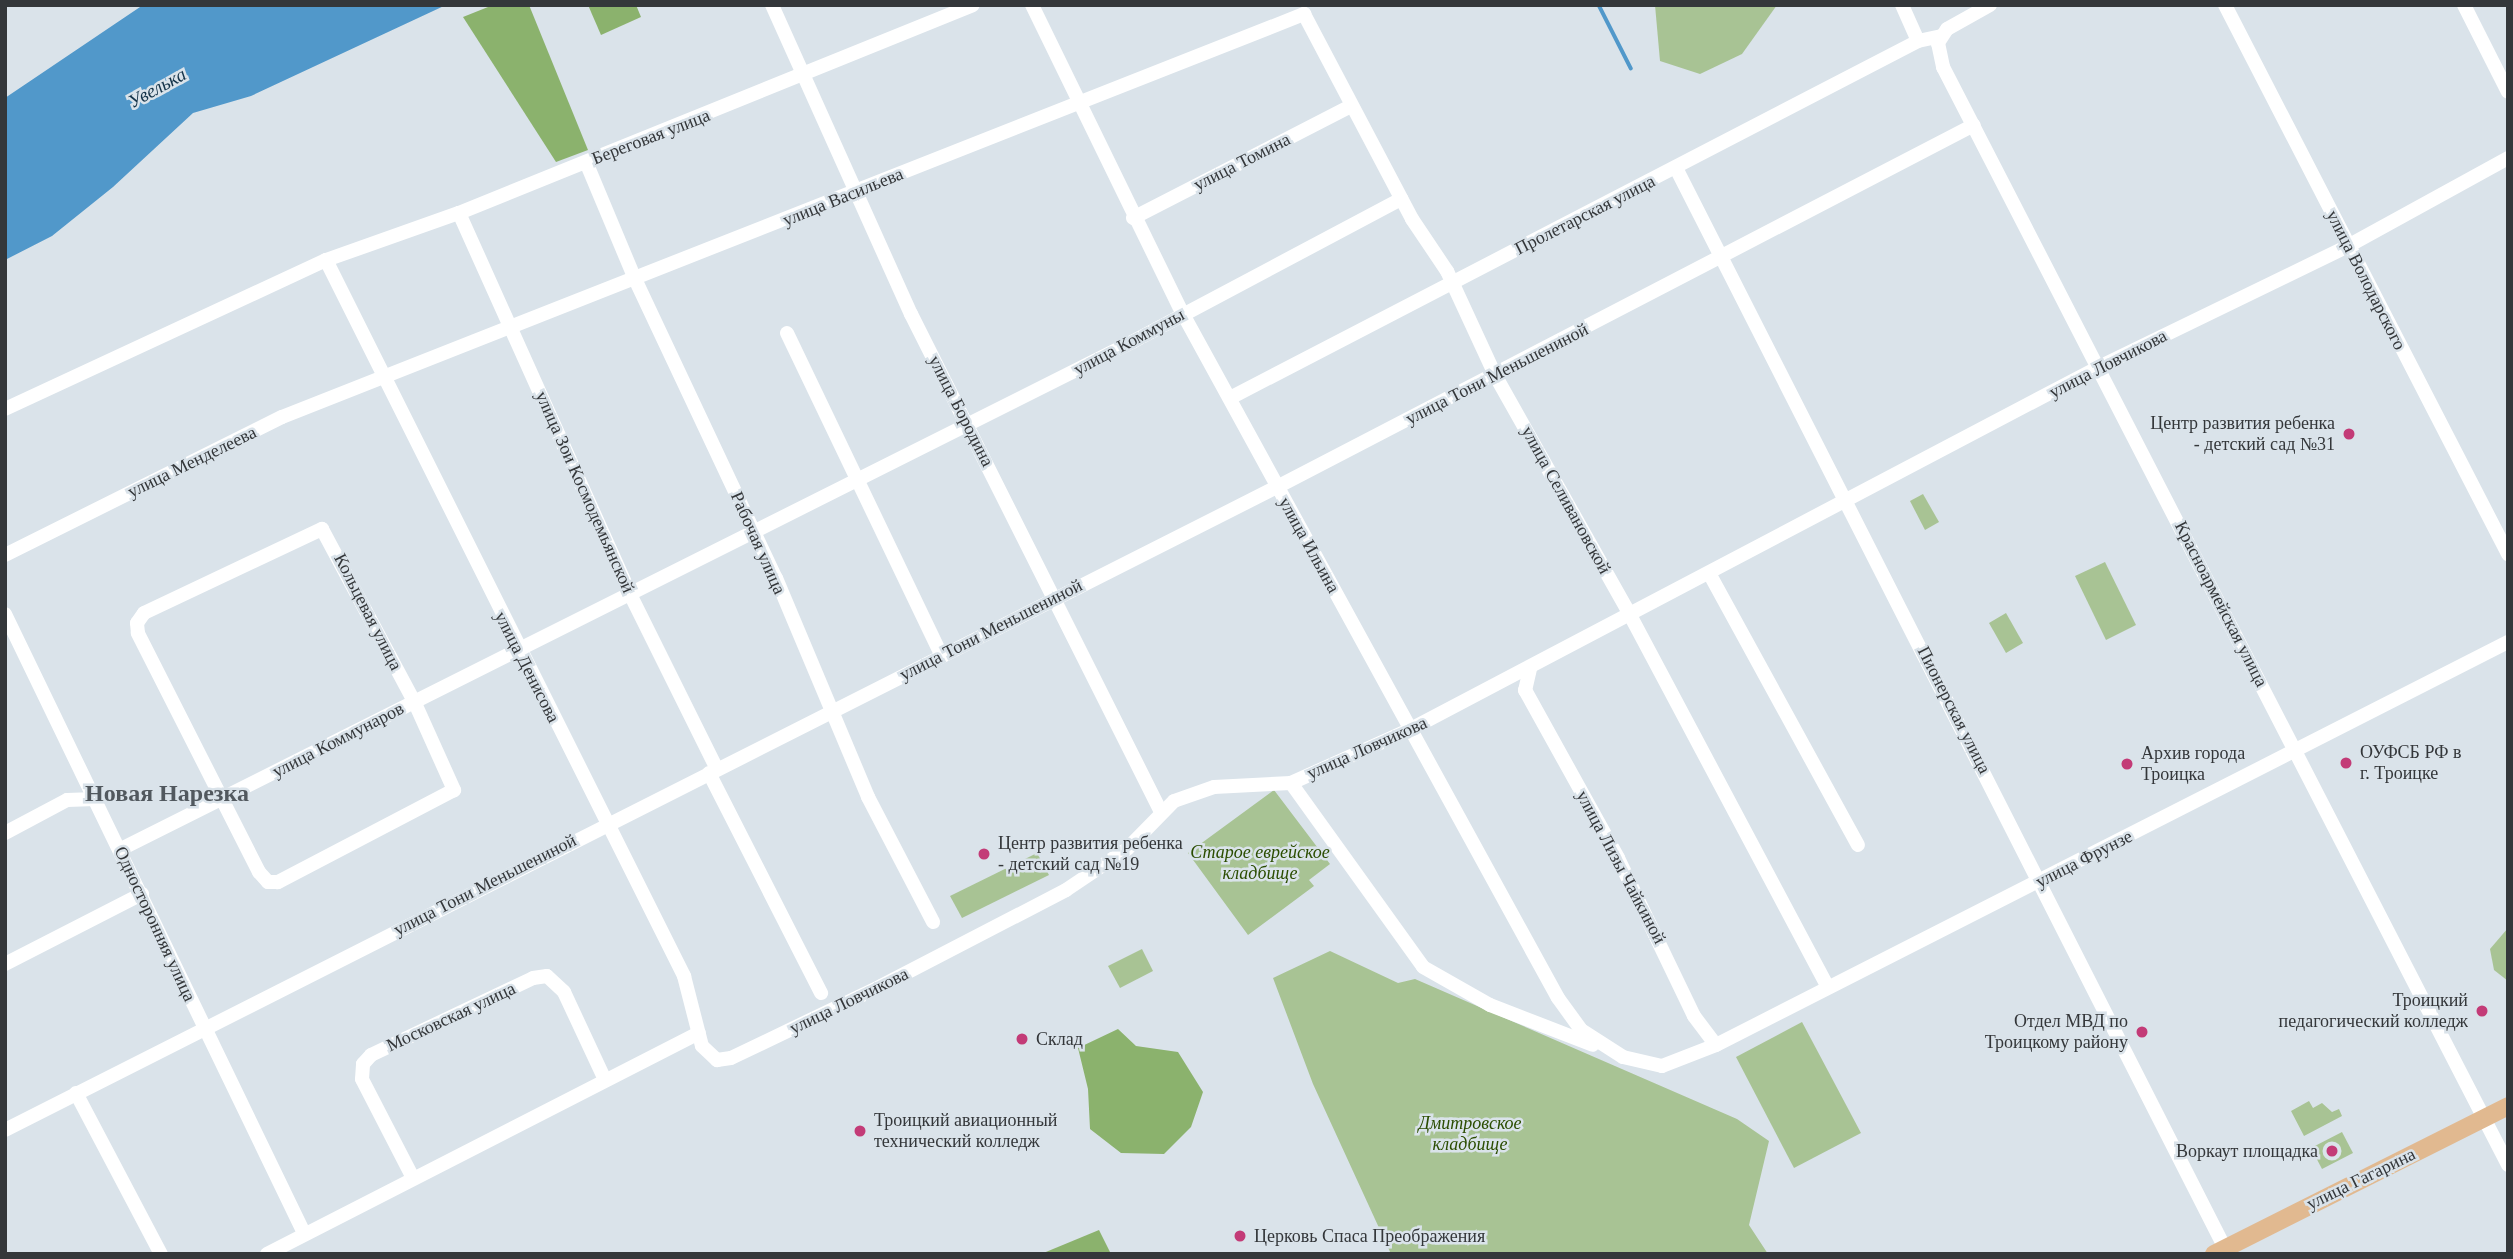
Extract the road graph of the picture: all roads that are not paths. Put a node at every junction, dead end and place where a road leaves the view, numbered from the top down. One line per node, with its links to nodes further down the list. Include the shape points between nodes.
1 (772, 5): 11 (street, улица Бородина)
2 (973, 5): 11 (street, Береговая улица)
3 (1032, 5): 13 (street, улица Ильина)
4 (1902, 5): 10 (street)
5 (1990, 5): 9 (street, Пролетарская улица)
6 (2225, 5): 23 (street, улица Володарского)
7 (2464, 5): 12 (street)
8 (1304, 14): 13 (street, улица Васильева); 14 (street, улица Селивановской)
9 (1940, 39): 10 (street, Пролетарская улица); 15 (street, Красноармейская улица, via 1943,67)
10 (1918, 41): 18 (street, Пролетарская улица)
11 (802, 78): 17 (street, Береговая улица); 19 (street, улица Бородина)
12 (2508, 92)
13 (1077, 104): 19 (street, улица Васильева); 22 (street, улица Ильина)
14 (1351, 106): 20 (street, улица Селивановской); 22 (street, улица Томина)
15 (1974, 125): 24 (street, улица Тони Меньшениной); 31 (street, Красноармейская улица)
16 (2508, 158): 23 (street, улица Ловчикова)
17 (586, 162): 21 (street, Береговая улица); 26 (street, Рабочая улица)
18 (1676, 168): 24 (street, Пионерская улица); 27 (street, Пролетарская улица)
19 (855, 193): 26 (street, улица Васильева); 36 (street, улица Бородина)
20 (1401, 199): 27 (street, улица Селивановской); 28 (street, улица Коммуны)
21 (459, 213): 25 (street, Береговая улица); 29 (street, улица Зои Космодемьянской)
22 (1133, 218): 28 (street, улица Ильина)
23 (2348, 246): 31 (street, улица Ловчикова); 41 (street, улица Володарского)
24 (1720, 257): 32 (street, улица Тони Меньшениной); 39 (street, Пионерская улица)
25 (326, 260): 33 (street, улица Денисова); 35 (street)
26 (635, 279): 29 (street, улица Васильева); 40 (street, Рабочая улица)
27 (1452, 284): 32 (street, улица Селивановской); 34 (street, Пролетарская улица)
28 (1183, 314): 34 (street, улица Ильина); 36 (street, улица Коммуны)
29 (509, 326): 33 (street, улица Васильева); 44 (street, улица Зои Космодемьянской)
30 (787, 333): 37 (street)
31 (2099, 367): 39 (street, улица Ловчикова); 57 (street, Красноармейская улица)
32 (1495, 375): 38 (street, улица Тони Меньшениной); 47 (street, улица Селивановской)
33 (382, 376): 42 (street, улица Менделеева, via 282,417); 49 (street, улица Денисова)
34 (1230, 398): 38 (street, улица Ильина)
35 (5, 409)
36 (968, 425): 37 (street, улица Коммуны); 45 (street, улица Бородина)
37 (855, 479): 40 (street, улица Коммуны); 50 (street)
38 (1277, 487): 45 (street, улица Тони Меньшениной); 56 (street, улица Ильина)
39 (1843, 502): 43 (street, улица Ловчикова); 67 (street, Пионерская улица)
40 (752, 533): 44 (street, улица Коммуны); 55 (street, Рабочая улица, via 776,578)
41 (2508, 554)
42 (5, 555)
43 (1709, 573): 47 (street, улица Ловчикова); 65 (street)
44 (631, 594): 49 (street, улица Коммуны); 58 (street, улица Зои Космодемьянской)
45 (1053, 598): 50 (street, улица Тони Меньшениной); 62 (street, улица Бородина)
46 (5, 614): 60 (street, Односторонняя улица)
47 (1630, 615): 51 (street, улица Ловчикова); 71 (street, улица Селивановской)
48 (2508, 642): 57 (street, улица Фрунзе)
49 (518, 651): 54 (street, улица Коммунаров); 63 (street, улица Денисова)
50 (941, 654): 55 (street, улица Тони Меньшениной)
51 (1530, 669): 52 (street, улица Ловчикова); 53 (street)
52 (1508, 681): 53 (street); 56 (street, улица Ловчикова)
53 (1525, 690): 75 (street, улица Лизы Чайкиной, via 1618,858 1694,1016)
54 (414, 701): 61 (street, улица Коммунаров); 61 (street, Кольцевая улица, via 454,783 448,795 278,882 268,882 259,872); 61 (street, Кольцевая улица, via 322,529 144,613 137,623 138,633)
55 (830, 711): 58 (street, улица Тони Меньшениной); 69 (street, Рабочая улица, via 890,842)
56 (1409, 730): 59 (street, улица Ловчикова); 76 (street, улица Ильина, via 1558,998 1581,1030)
57 (2295, 750): 67 (street, улица Фрунзе); 82 (street, Красноармейская улица)
58 (713, 771): 63 (street, улица Тони Меньшениной); 72 (street)
59 (1291, 783): 62 (street, улица Ловчикова, via 1214,787 1174,801); 76 (street, улица Ильина, via 1423,967 1490,1005)
60 (95, 799): 64 (street, via 67,800); 66 (street, Односторонняя улица)
61 (222, 799): 66 (street, улица Коммунаров)
62 (1161, 812): 77 (street, улица Ловчикова, via 1127,849 1066,890)
63 (607, 824): 73 (street, улица Тони Меньшениной); 74 (street, улица Денисова, via 684,976)
64 (5, 833)
65 (1858, 845)
66 (121, 849): 68 (street, Односторонняя улица)
67 (2041, 880): 71 (street, улица Фрунзе); 87 (street, Пионерская улица)
68 (142, 894): 70 (street); 73 (street, Односторонняя улица)
69 (933, 922)
70 (5, 964)
71 (1828, 987): 75 (street, улица Фрунзе)
72 (821, 993)
73 (204, 1026): 80 (street, улица Тони Меньшениной); 86 (street, Односторонняя улица)
74 (699, 1033): 77 (street, улица Денисова, via 707,1055); 79 (street)
75 (1716, 1045): 78 (street, улица Фрунзе)
76 (1623, 1057): 78 (street, улица Ильина)
77 (731, 1058)
78 (1656, 1067)
79 (605, 1080): 85 (street); 85 (street, Московская улица, via 564,992 547,976 533,978 371,1055 363,1064 362,1079)
80 (76, 1093): 83 (street, улица Тони Меньшениной); 88 (street)
81 (2508, 1106): 82 (main road, улица Гагарина)
82 (2483, 1118): 84 (street, Красноармейская улица); 87 (main road, улица Гагарина)
83 (5, 1130)
84 (2508, 1165)
85 (413, 1178): 86 (street)
86 (304, 1233): 89 (street)
87 (2222, 1252)
88 (161, 1254)
89 (267, 1254)

